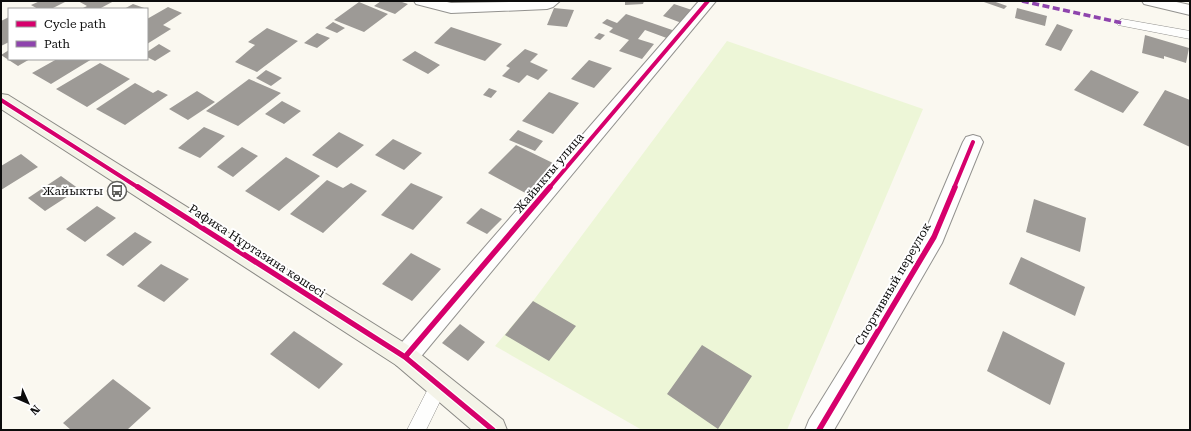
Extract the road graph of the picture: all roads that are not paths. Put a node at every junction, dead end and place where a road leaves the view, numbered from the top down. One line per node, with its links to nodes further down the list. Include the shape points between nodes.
1 (422, 1): 2 (street, via 451,8 547,4)
2 (552, 1)
3 (708, 1): 10 (street, Жайыкты улица)
4 (1150, 1): 5 (street)
5 (1190, 10)
6 (1122, 23): 7 (lane)
7 (1190, 35)
8 (1, 100): 10 (street, Рафика Нұртазина көшесі)
9 (973, 142): 14 (street, Спортивный переулок, via 934,237)
10 (405, 357): 11 (street, Рафика Нұртазина көшесі)
11 (439, 385): 12 (lane); 13 (street, Рафика Нұртазина көшесі)
12 (416, 430)
13 (493, 430)
14 (819, 430)

